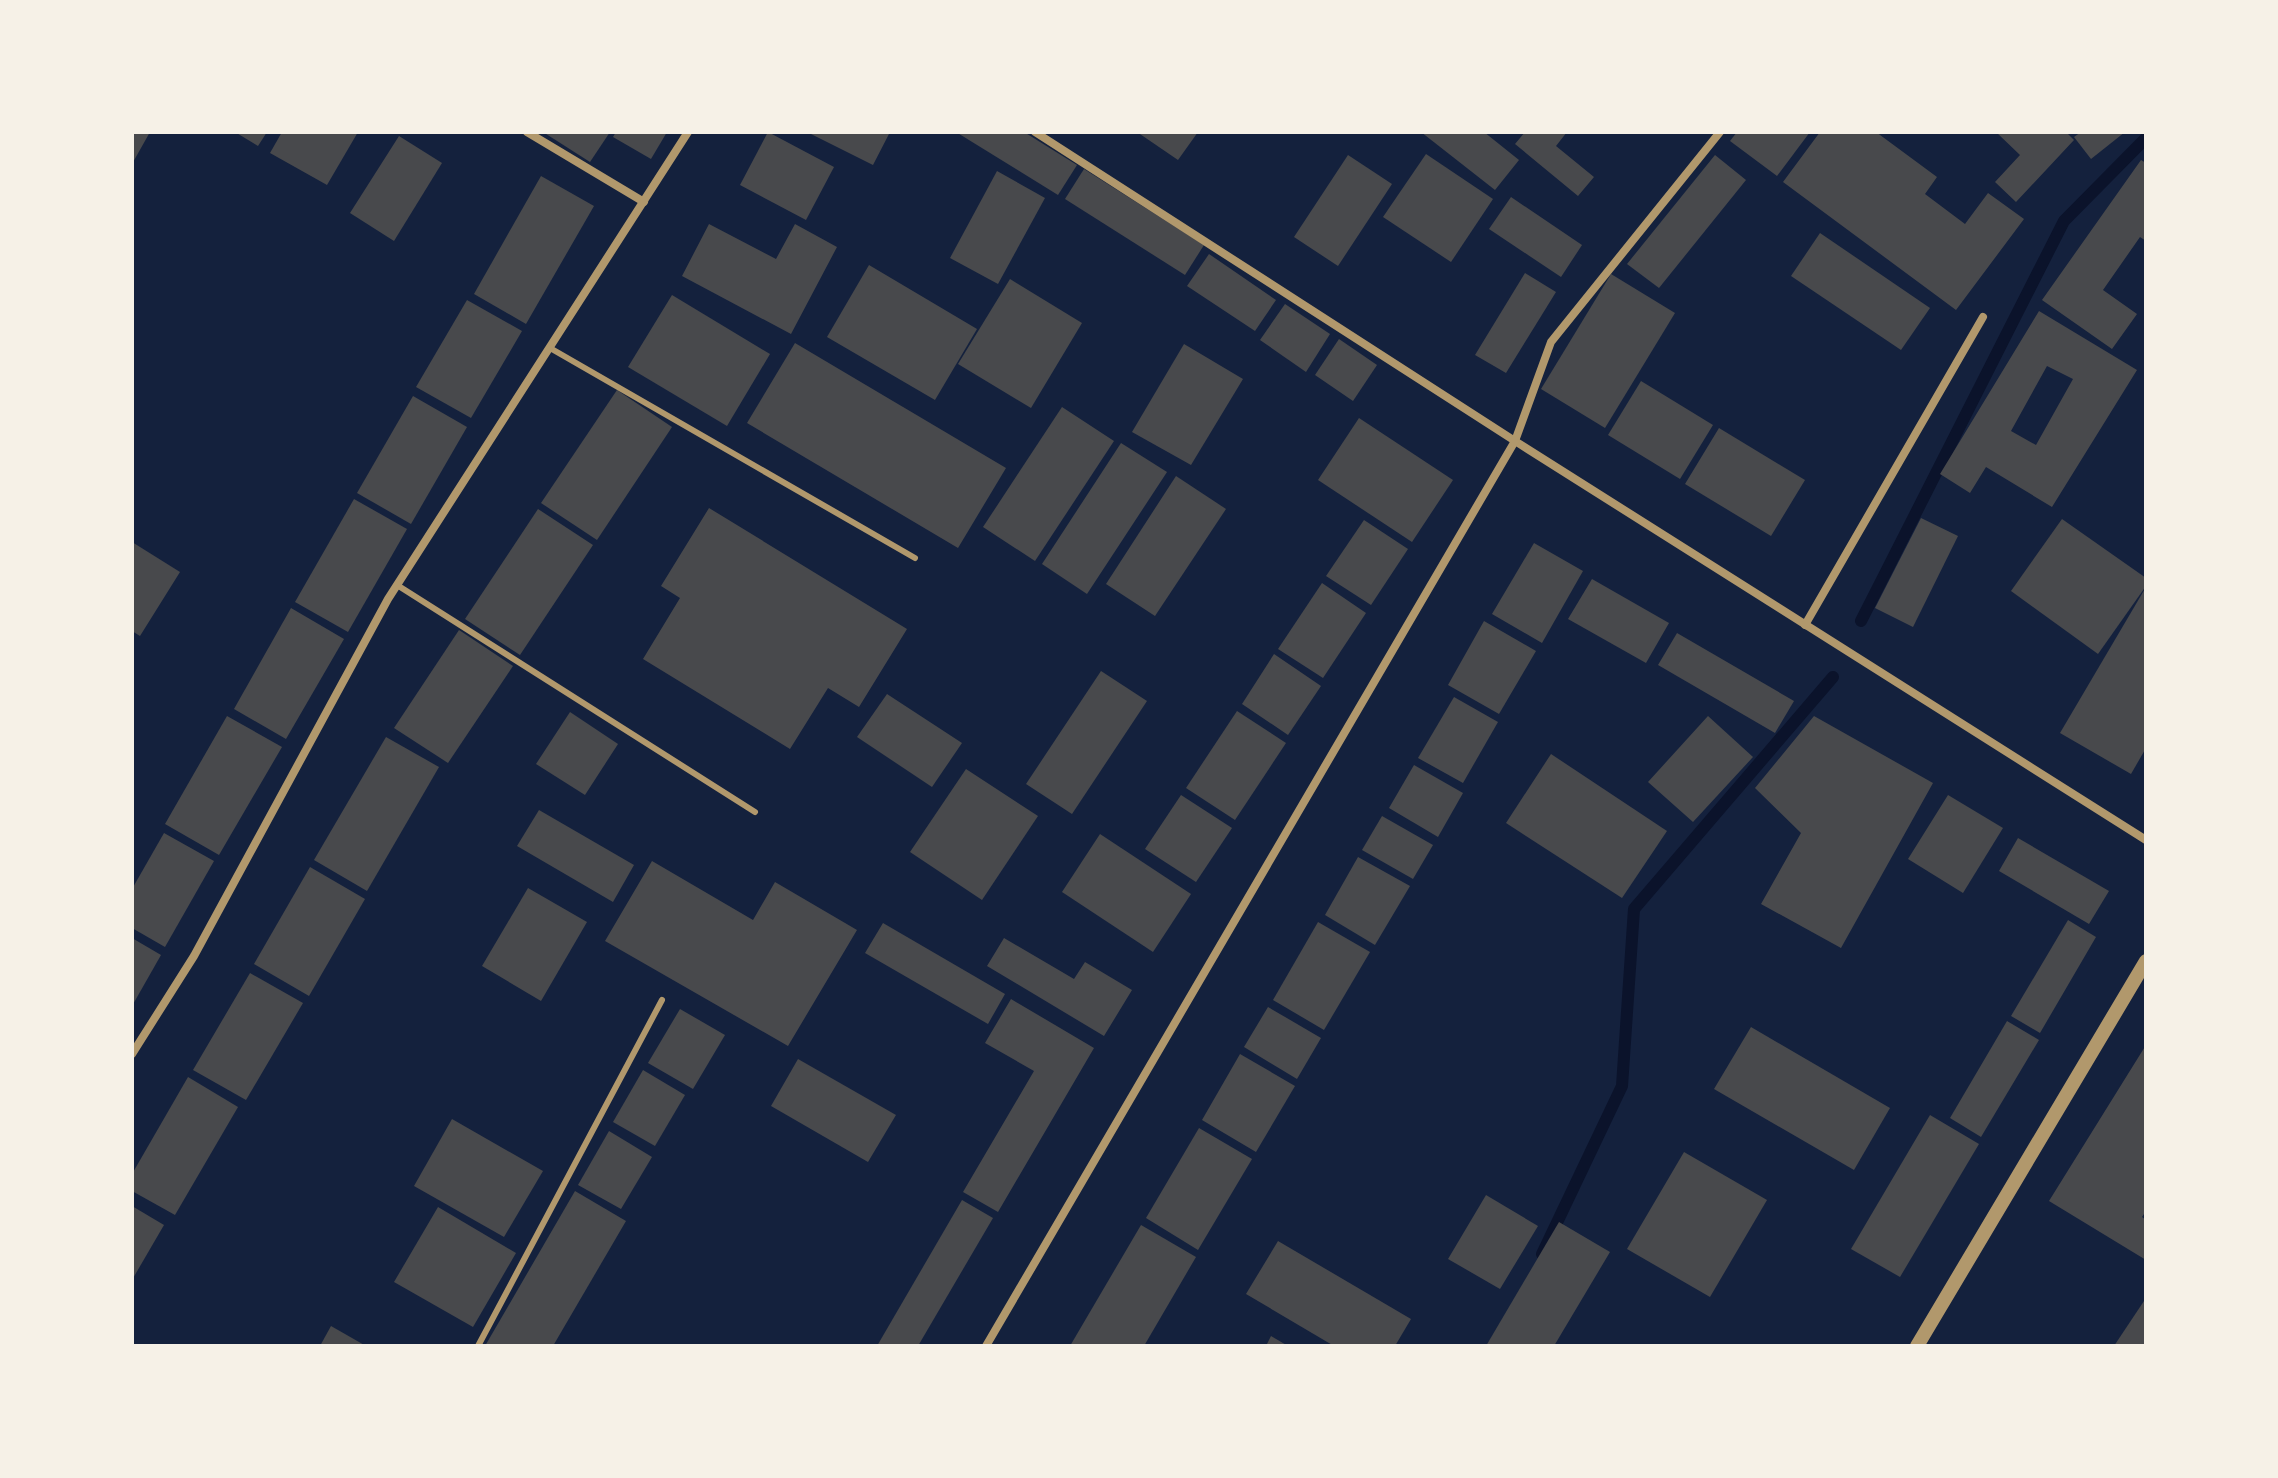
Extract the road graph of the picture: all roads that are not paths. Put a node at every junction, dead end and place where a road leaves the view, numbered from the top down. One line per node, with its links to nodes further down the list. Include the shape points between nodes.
1 (527, 132): 5 (street)
2 (688, 132): 5 (street)
3 (1035, 132): 8 (street)
4 (1720, 132): 8 (street, via 1551,342)
5 (644, 202): 7 (street)
6 (1983, 317): 11 (street)
7 (550, 348): 9 (lane); 10 (street)
8 (1515, 441): 11 (street); 18 (street)
9 (915, 558)
10 (397, 585): 12 (lane); 16 (street, via 194,956)
11 (1805, 625): 13 (street)
12 (755, 812)
13 (2146, 840)
14 (2146, 961): 19 (street)
15 (662, 1000): 17 (lane)
16 (132, 1054)
17 (478, 1346)
18 (986, 1346)
19 (1917, 1346)

